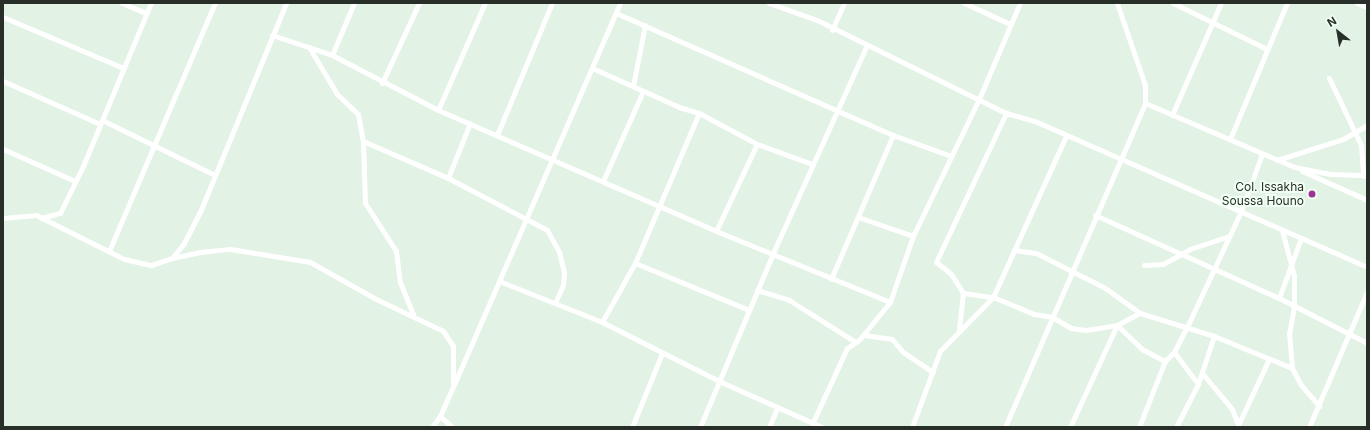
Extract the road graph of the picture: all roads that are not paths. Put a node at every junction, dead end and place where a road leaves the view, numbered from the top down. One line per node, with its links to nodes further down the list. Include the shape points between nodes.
1 (122, 3): 20 (street)
2 (151, 3): 20 (street)
3 (215, 3): 56 (street)
4 (286, 3): 27 (street)
5 (354, 3): 31 (street)
6 (419, 3): 36 (street)
7 (485, 3): 41 (street)
8 (552, 3): 51 (street)
9 (620, 3): 21 (street)
10 (770, 3): 26 (street, via 817,20)
11 (844, 3): 26 (street)
12 (964, 3): 24 (street)
13 (1020, 3): 24 (street)
14 (1116, 3): 40 (street, via 1145,85)
15 (1174, 3): 23 (street)
16 (1221, 3): 23 (street)
17 (1287, 3): 30 (street)
18 (1357, 3): 19 (street)
19 (1367, 7)
20 (146, 13): 32 (street)
21 (616, 13): 25 (street); 33 (street)
22 (3, 17): 32 (street)
23 (1213, 22): 30 (street); 45 (street)
24 (1010, 24): 39 (street)
25 (645, 25): 37 (street); 42 (street)
26 (832, 30): 29 (street)
27 (272, 35): 28 (street); 65 (street)
28 (309, 47): 31 (street); 54 (street, via 338,94 358,114)
29 (866, 47): 39 (street); 42 (street)
30 (1267, 49): 53 (street)
31 (332, 55): 36 (street)
32 (123, 68): 46 (street)
33 (592, 68): 37 (street); 61 (street)
34 (1329, 78): 49 (street)
35 (3, 81): 46 (street)
36 (382, 82): 41 (street)
37 (633, 86): 38 (street)
38 (643, 91): 43 (street); 69 (street)
39 (979, 99): 44 (street); 59 (street)
40 (1144, 103): 45 (street); 60 (street)
41 (438, 110): 47 (street)
42 (839, 111): 50 (street); 63 (street)
43 (699, 113): 55 (street); 71 (street)
44 (1006, 113): 52 (street, via 1037,122); 98 (street, via 936,262 951,274)
45 (1172, 115): 53 (street)
46 (101, 122): 56 (street); 68 (street)
47 (470, 123): 51 (street); 67 (street)
48 (1367, 125): 49 (street)
49 (1356, 132): 62 (street, via 1343,139); 66 (street)
50 (893, 134): 59 (street); 75 (street)
51 (497, 135): 61 (street)
52 (1066, 136): 60 (street); 83 (street)
53 (1230, 139): 58 (street)
54 (363, 141): 67 (street); 106 (street, via 365,203 396,251 400,282)
55 (757, 144): 63 (street); 79 (street)
56 (155, 148): 65 (street); 84 (street)
57 (3, 149): 68 (street)
58 (1262, 154): 62 (street); 72 (street)
59 (951, 156): 80 (street)
60 (1120, 158): 72 (street); 73 (street)
61 (552, 159): 69 (street); 74 (street)
62 (1277, 160): 64 (street)
63 (812, 164): 85 (street)
64 (1294, 168): 66 (street); 70 (street)
65 (215, 175): 87 (street, via 187,237)
66 (1365, 176)
67 (448, 178): 74 (street)
68 (76, 181): 77 (street, via 60,213)
69 (603, 181): 71 (street)
70 (1367, 200)
71 (660, 205): 79 (street); 88 (street)
72 (1241, 211): 78 (street); 81 (street)
73 (1095, 215): 86 (street); 93 (street)
74 (527, 217): 95 (street); 102 (street, via 547,230 559,252 564,272 563,285)
75 (858, 217): 80 (street); 94 (street)
76 (3, 218): 77 (street, via 36,215)
77 (42, 218): 84 (street)
78 (1282, 230): 82 (street); 89 (street)
79 (716, 231): 85 (street)
80 (913, 236): 101 (street)
81 (1229, 236): 86 (street); 92 (street)
82 (1301, 238): 89 (street); 91 (street)
83 (1014, 250): 93 (street, via 1036,253); 99 (street)
84 (109, 251): 87 (street, via 124,259 151,264)
85 (773, 253): 94 (street); 96 (street)
86 (1182, 254): 90 (street, via 1163,264); 92 (street)
87 (172, 258): 106 (street, via 230,249 294,258 310,262 376,299)
88 (635, 263): 104 (street); 108 (street)
89 (1291, 264): 100 (street); 103 (street, via 1294,276)
90 (1144, 265)
91 (1367, 267)
92 (1214, 268): 100 (street); 110 (street)
93 (1074, 272): 105 (street, via 1105,288); 107 (street)
94 (831, 279): 101 (street)
95 (499, 281): 102 (street); 126 (street)
96 (757, 290): 104 (street); 115 (street, via 789,300)
97 (1367, 292): 112 (street)
98 (963, 294): 99 (street); 111 (street)
99 (993, 296): 107 (street, via 1034,314); 111 (street)
100 (1279, 298): 103 (street)
101 (890, 302): 113 (street)
102 (555, 303): 108 (street)
103 (1294, 306): 112 (street); 121 (street, via 1289,333)
104 (749, 310): 124 (street)
105 (1140, 313): 109 (street); 110 (street)
106 (413, 315): 126 (street, via 443,331 452,346 454,375)
107 (1052, 317): 109 (street, via 1071,328 1086,330); 139 (street)
108 (602, 322): 118 (street)
109 (1117, 325): 120 (street, via 1142,349); 140 (street)
110 (1187, 327): 114 (street); 117 (street)
111 (958, 331): 122 (street, via 940,351)
112 (1350, 334): 116 (street); 127 (street)
113 (864, 335): 115 (street); 122 (street, via 892,339 903,352)
114 (1214, 336): 119 (street); 123 (street)
115 (854, 341): 130 (street, via 847,348)
116 (1367, 343)
117 (1174, 352): 120 (street); 125 (street)
118 (662, 353): 124 (street); 134 (street)
119 (1269, 359): 121 (street); 131 (street)
120 (1165, 361): 141 (street)
121 (1292, 368): 127 (street, via 1300,385)
122 (932, 372): 138 (street)
123 (1202, 373): 125 (street); 131 (street, via 1232,409)
124 (719, 381): 128 (street); 135 (street)
125 (1198, 384): 142 (street)
126 (451, 392): 129 (street)
127 (1318, 406): 143 (street)
128 (777, 408): 130 (street); 136 (street)
129 (440, 416): 132 (street); 133 (street)
130 (813, 422): 137 (street)
131 (1239, 425)
132 (432, 427)
133 (452, 427)
134 (632, 427)
135 (700, 427)
136 (769, 427)
137 (822, 427)
138 (912, 427)
139 (1005, 427)
140 (1070, 427)
141 (1139, 427)
142 (1176, 427)
143 (1309, 427)

